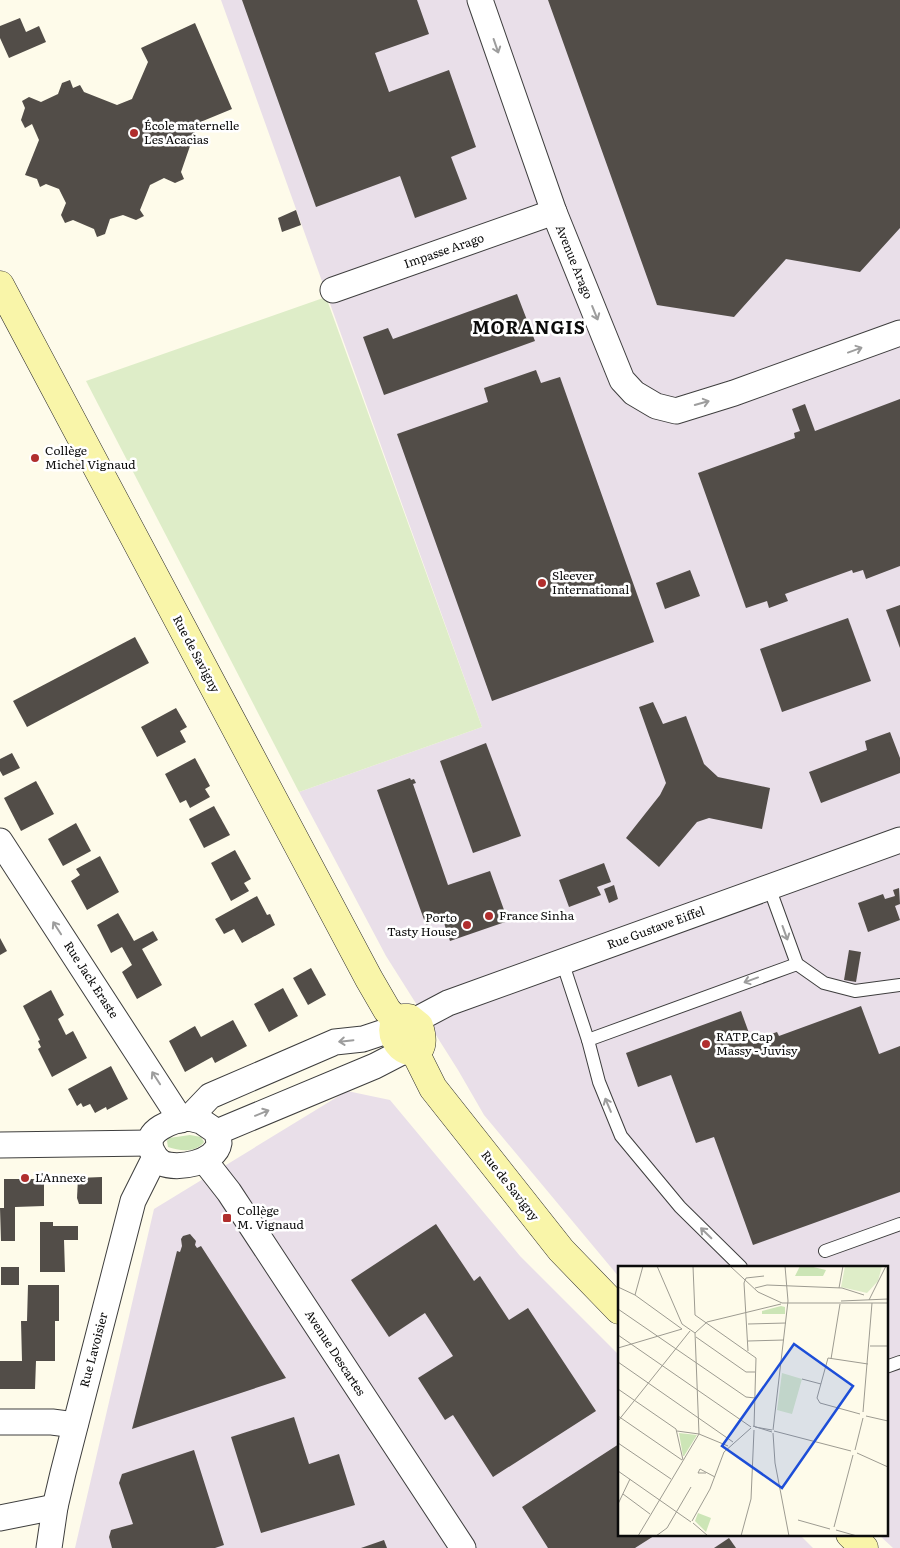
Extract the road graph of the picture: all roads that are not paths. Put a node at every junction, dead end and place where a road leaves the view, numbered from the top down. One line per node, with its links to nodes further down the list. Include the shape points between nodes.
1 (480, 0): 2 (street, Avenue Arago, one-way to 2)
2 (554, 212): 4 (street, Impasse Arago); 5 (street, Avenue Arago, one-way to 5, via 622,380 634,393 656,406 676,410 734,393)
3 (0, 285): 12 (street, Rue de Savigny, via 369,979)
4 (333, 290)
5 (900, 333)
6 (900, 840): 8 (street, Rue Gustave Eiffel)
7 (0, 841): 14 (street, Rue Jack Eraste, one-way to 7)
8 (770, 887): 9 (street, Rue Gustave Eiffel); 10 (lane, one-way to 10)
9 (562, 961): 12 (street, Rue Gustave Eiffel, via 448,1003); 13 (lane)
10 (797, 964): 11 (lane, via 824,983 855,991); 13 (lane, one-way to 13)
11 (900, 985)
12 (404, 1034): 14 (street, one-way to 14, via 335,1042 210,1096); 15 (street, one-way to 12, via 375,1066); 22 (street, Rue de Savigny, via 433,1088 561,1250)
13 (588, 1040): 21 (lane, one-way to 13, via 680,1207 621,1136 599,1082)
14 (185, 1119): 15 (street, via 201,1120); 17 (street, via 160,1128 150,1139)
15 (217, 1132): 18 (street, via 219,1144)
16 (0, 1145): 17 (street)
17 (153, 1150): 18 (street, via 162,1163 177,1166); 26 (street, Rue Lavoisier, via 133,1201)
18 (204, 1160): 31 (street, Avenue Descartes, via 229,1192)
19 (900, 1224): 20 (lane)
20 (825, 1251)
21 (740, 1266)
22 (618, 1309)
23 (900, 1362): 24 (lane)
24 (888, 1366)
25 (0, 1422): 26 (street)
26 (75, 1425): 27 (street, Rue Lavoisier)
27 (55, 1507): 28 (street); 30 (street, Rue Lavoisier)
28 (0, 1518)
29 (852, 1536): 32 (street)
30 (49, 1548)
31 (463, 1548)
32 (864, 1548)

